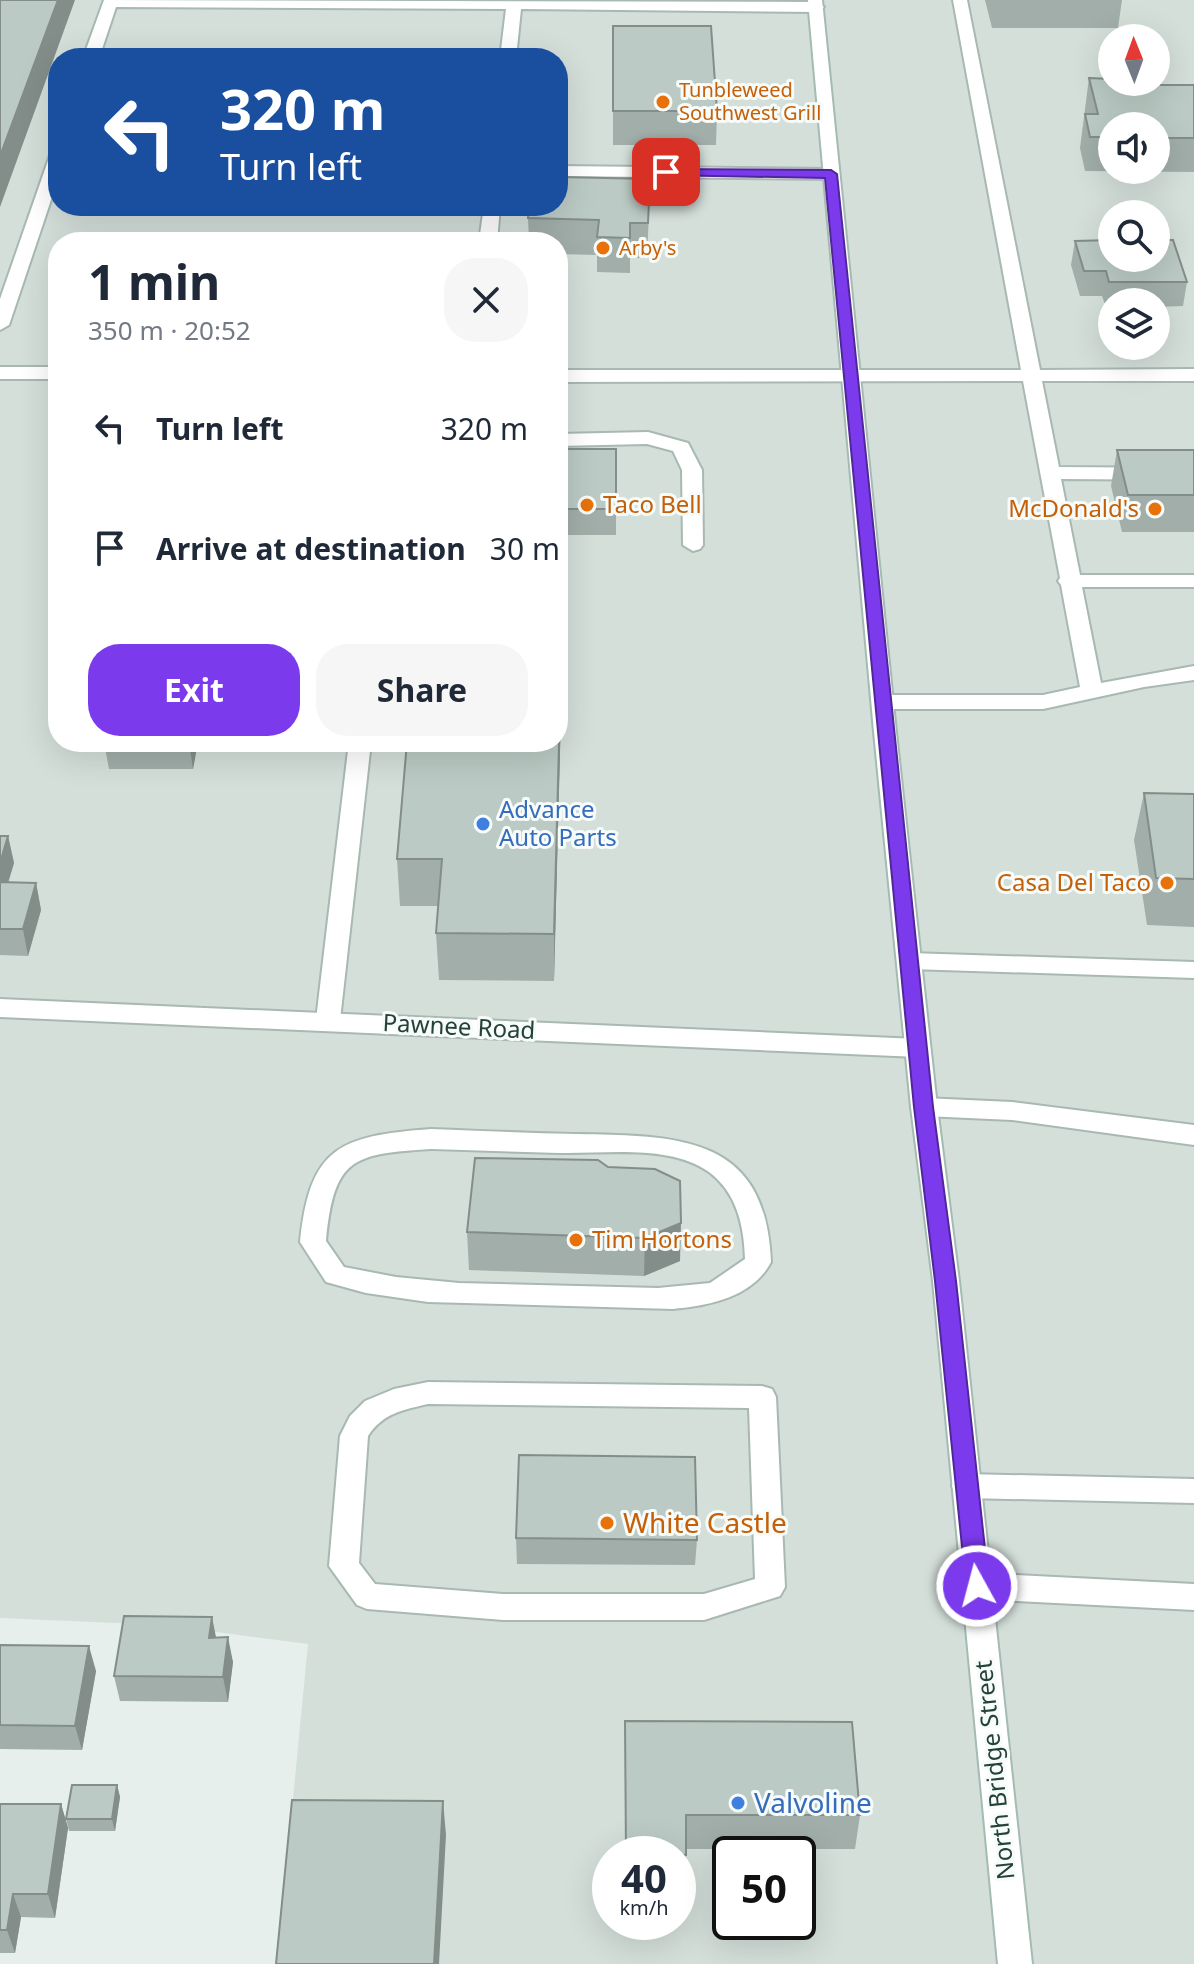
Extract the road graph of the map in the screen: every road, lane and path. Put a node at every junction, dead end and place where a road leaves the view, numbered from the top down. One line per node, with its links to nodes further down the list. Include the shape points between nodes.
1 (960, 0): 17 (main road)
2 (110, 1): 3 (main road); 6 (main road)
3 (314, 1): 4 (main road)
4 (514, 3): 5 (main road); 7 (main road)
5 (815, 3): 9 (main road, North Bridge Street)
6 (94, 48)
7 (509, 48)
8 (568, 171): 9 (main road)
9 (831, 174): 14 (main road, North Bridge Street)
10 (48, 184): 11 (main road)
11 (0, 325)
12 (0, 373): 13 (main road)
13 (48, 373)
14 (851, 374): 16 (main road); 17 (main road); 26 (main road, North Bridge Street)
15 (1194, 375): 17 (main road)
16 (568, 376)
17 (1031, 376): 19 (main road)
18 (568, 440): 21 (main road, via 648,438 681,447 692,470)
19 (1051, 473): 20 (main road); 22 (main road)
20 (1194, 474)
21 (693, 545)
22 (1068, 581): 23 (main road); 25 (main road)
23 (1194, 581)
24 (1194, 673): 25 (main road)
25 (1092, 693): 26 (main road, via 1043,702)
26 (883, 702): 28 (main road, North Bridge Street)
27 (359, 752): 31 (main road)
28 (910, 961): 29 (main road); 32 (main road, North Bridge Street)
29 (1194, 970)
30 (0, 1008): 31 (main road, Pawnee Road)
31 (328, 1020): 32 (main road, Pawnee Road)
32 (918, 1048): 33 (main road, North Bridge Street)
33 (924, 1107): 34 (main road, via 1012,1111); 36 (main road, North Bridge Street)
34 (1194, 1135)
35 (758, 1262): 35 (main road, via 751,1204 729,1174 705,1158 667,1147 431,1139 353,1151 331,1167 320,1188 313,1242 335,1275 378,1287 442,1293 703,1295 741,1281)
36 (966, 1486): 37 (main road); 38 (main road, North Bridge Street)
37 (1194, 1491)
38 (977, 1586): 40 (main road); 41 (main road, North Bridge Street)
39 (770, 1587): 39 (main road, via 762,1397 428,1393 374,1406 354,1436 344,1566 367,1596 503,1607 704,1607)
40 (1194, 1597)
41 (1015, 1964)

